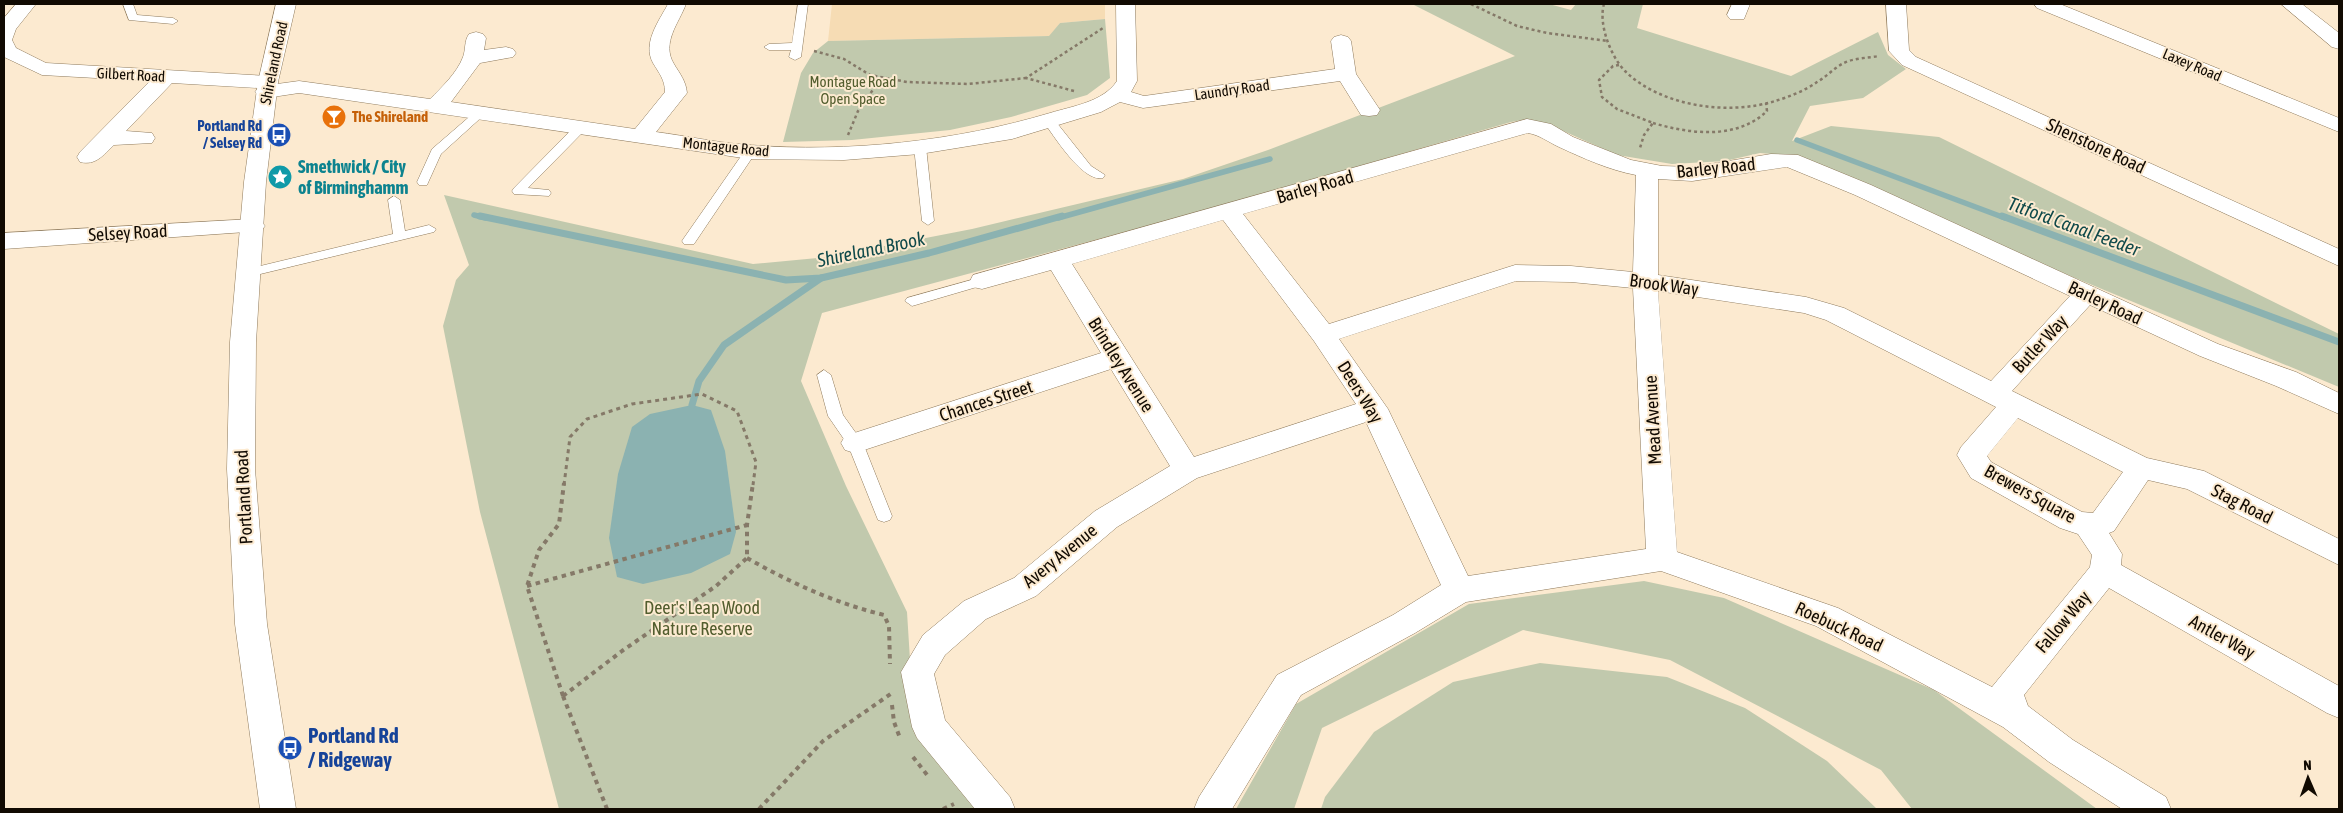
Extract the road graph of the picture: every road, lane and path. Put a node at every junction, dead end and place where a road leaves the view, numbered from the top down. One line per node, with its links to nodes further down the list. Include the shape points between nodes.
1 (26, 4): 13 (street, via 6,28)
2 (128, 4): 12 (lane, via 133,18)
3 (286, 4): 28 (street, Shireland Road)
4 (677, 4): 39 (street, via 659,46 662,62 675,81 676,94)
5 (803, 4): 19 (lane)
6 (1471, 4): 15 (path, via 1518,26)
7 (1604, 4): 15 (path, via 1602,10)
8 (1896, 4): 20 (street)
9 (2044, 4): 36 (street, Laxey Road)
10 (2290, 4): 17 (street)
11 (1127, 7): 27 (path, via 1071,50); 29 (street, via 1127,81)
12 (173, 21)
13 (4, 38)
14 (1341, 41): 24 (street)
15 (1608, 41): 23 (path)
16 (4, 43): 22 (street, Gilbert Road)
17 (2339, 43)
18 (769, 47): 19 (lane)
19 (796, 51): 26 (path, via 845,59 857,70)
20 (1899, 51): 30 (path, via 1843,64 1816,83); 58 (street, Shenstone Road, via 1917,64)
21 (506, 54): 31 (street, via 475,48 451,90)
22 (13, 64): 25 (street, Gilbert Road, via 42,69)
23 (1619, 65): 30 (path, via 1635,81 1678,100 1723,108); 35 (path, via 1613,66 1599,80 1602,97 1618,109)
24 (1346, 74): 29 (street, Laundry Road, via 1143,102); 32 (street)
25 (166, 77): 28 (street, Gilbert Road); 40 (street)
26 (882, 77): 27 (path, via 910,82 974,84); 38 (path, via 858,109)
27 (1026, 78): 29 (path)
28 (267, 87): 31 (street, Montague Road, via 299,87); 47 (street, Shireland Road)
29 (1113, 98): 34 (street, Montague Road)
30 (1766, 103): 35 (path, via 1767,111 1762,118 1730,131 1673,129)
31 (435, 106): 33 (street, Montague Road)
32 (1369, 110)
33 (480, 113): 37 (street, Montague Road); 48 (lane, via 436,152)
34 (1049, 121): 42 (street, Montague Road, via 1004,134); 46 (lane, via 1087,169)
35 (1653, 123): 45 (path, via 1644,135 1637,160 1644,162)
36 (2339, 126)
37 (581, 127): 39 (street, Montague Road); 49 (lane, via 518,191)
38 (850, 129)
39 (641, 136): 43 (street, Montague Road)
40 (108, 138): 41 (street); 44 (street)
41 (144, 138)
42 (920, 147): 43 (street, Montague Road, via 844,152); 52 (lane)
43 (750, 152): 57 (lane)
44 (88, 158)
45 (1647, 170): 51 (street, Barley Road, via 1603,158 1564,142 1543,129 1526,126); 62 (street, Mead Avenue); 63 (street, Barley Road, via 1692,174 1790,160 1863,190)
46 (1099, 175)
47 (255, 182): 53 (street, Portland Road)
48 (423, 182)
49 (545, 194)
50 (394, 200): 55 (lane)
51 (1229, 212): 59 (street, Barley Road); 65 (street, Deers Way)
52 (928, 221)
53 (253, 226): 56 (street, Selsey Road); 60 (street, Portland Road)
54 (429, 230): 55 (lane)
55 (400, 236): 60 (lane)
56 (4, 240)
57 (689, 241)
58 (2339, 258)
59 (1057, 260): 61 (street, Barley Road); 66 (street, Brindley Avenue)
60 (248, 273): 94 (street, Portland Road, via 243,342 241,469 251,624)
61 (982, 281): 64 (lane)
62 (1645, 282): 65 (street, Brook Way, via 1571,274 1515,274); 68 (street, Brook Way, via 1806,305 1835,314); 79 (street, Mead Avenue)
63 (2086, 294): 68 (street, Butler Way); 69 (street, Barley Road, via 2208,350 2286,379)
64 (912, 302)
65 (1323, 335): 70 (street, Deers Way)
66 (1116, 358): 71 (street, Chances Street); 73 (street, Brindley Avenue)
67 (824, 375): 71 (lane, via 836,416)
68 (2005, 398): 72 (street); 76 (street, Brewers Square, via 1971,455 1981,470 2071,520)
69 (2339, 404)
70 (1374, 409): 73 (street, Avery Avenue); 82 (street, Deers Way)
71 (855, 443): 74 (lane)
72 (2141, 468): 76 (street, Brewers Square, via 2102,523); 77 (street, Stag Road, via 2194,479)
73 (1188, 470): 97 (street, Avery Avenue, via 1106,519 1026,587 976,610 934,645 917,672 929,727)
74 (884, 516)
75 (747, 525): 78 (path); 81 (path); 81 (path, via 756,462 737,411 702,394 632,404 587,419 570,437 559,524 539,550)
76 (2089, 526): 80 (street, via 2107,554)
77 (2339, 553)
78 (747, 558): 83 (path, via 798,587 884,615 889,626); 86 (path, via 716,586)
79 (1662, 559): 82 (street, Roebuck Road); 88 (street, Roebuck Road, via 1827,617)
80 (2105, 571): 87 (street, Antler Way); 88 (street, Fallow Way, via 2006,692)
81 (527, 586): 86 (path)
82 (1459, 590): 98 (street, via 1404,624 1289,685)
83 (890, 670)
84 (891, 685): 85 (path)
85 (892, 693): 89 (path, via 894,722); 96 (path, via 823,741)
86 (563, 696): 95 (path)
87 (2339, 703)
88 (2014, 716): 99 (street, Roebuck Road, via 2061,751)
89 (902, 740)
90 (911, 754): 91 (path)
91 (934, 782)
92 (948, 796): 93 (path)
93 (955, 803)
94 (278, 809)
95 (606, 809)
96 (759, 809)
97 (997, 809)
98 (1212, 809)
99 (2154, 809)

